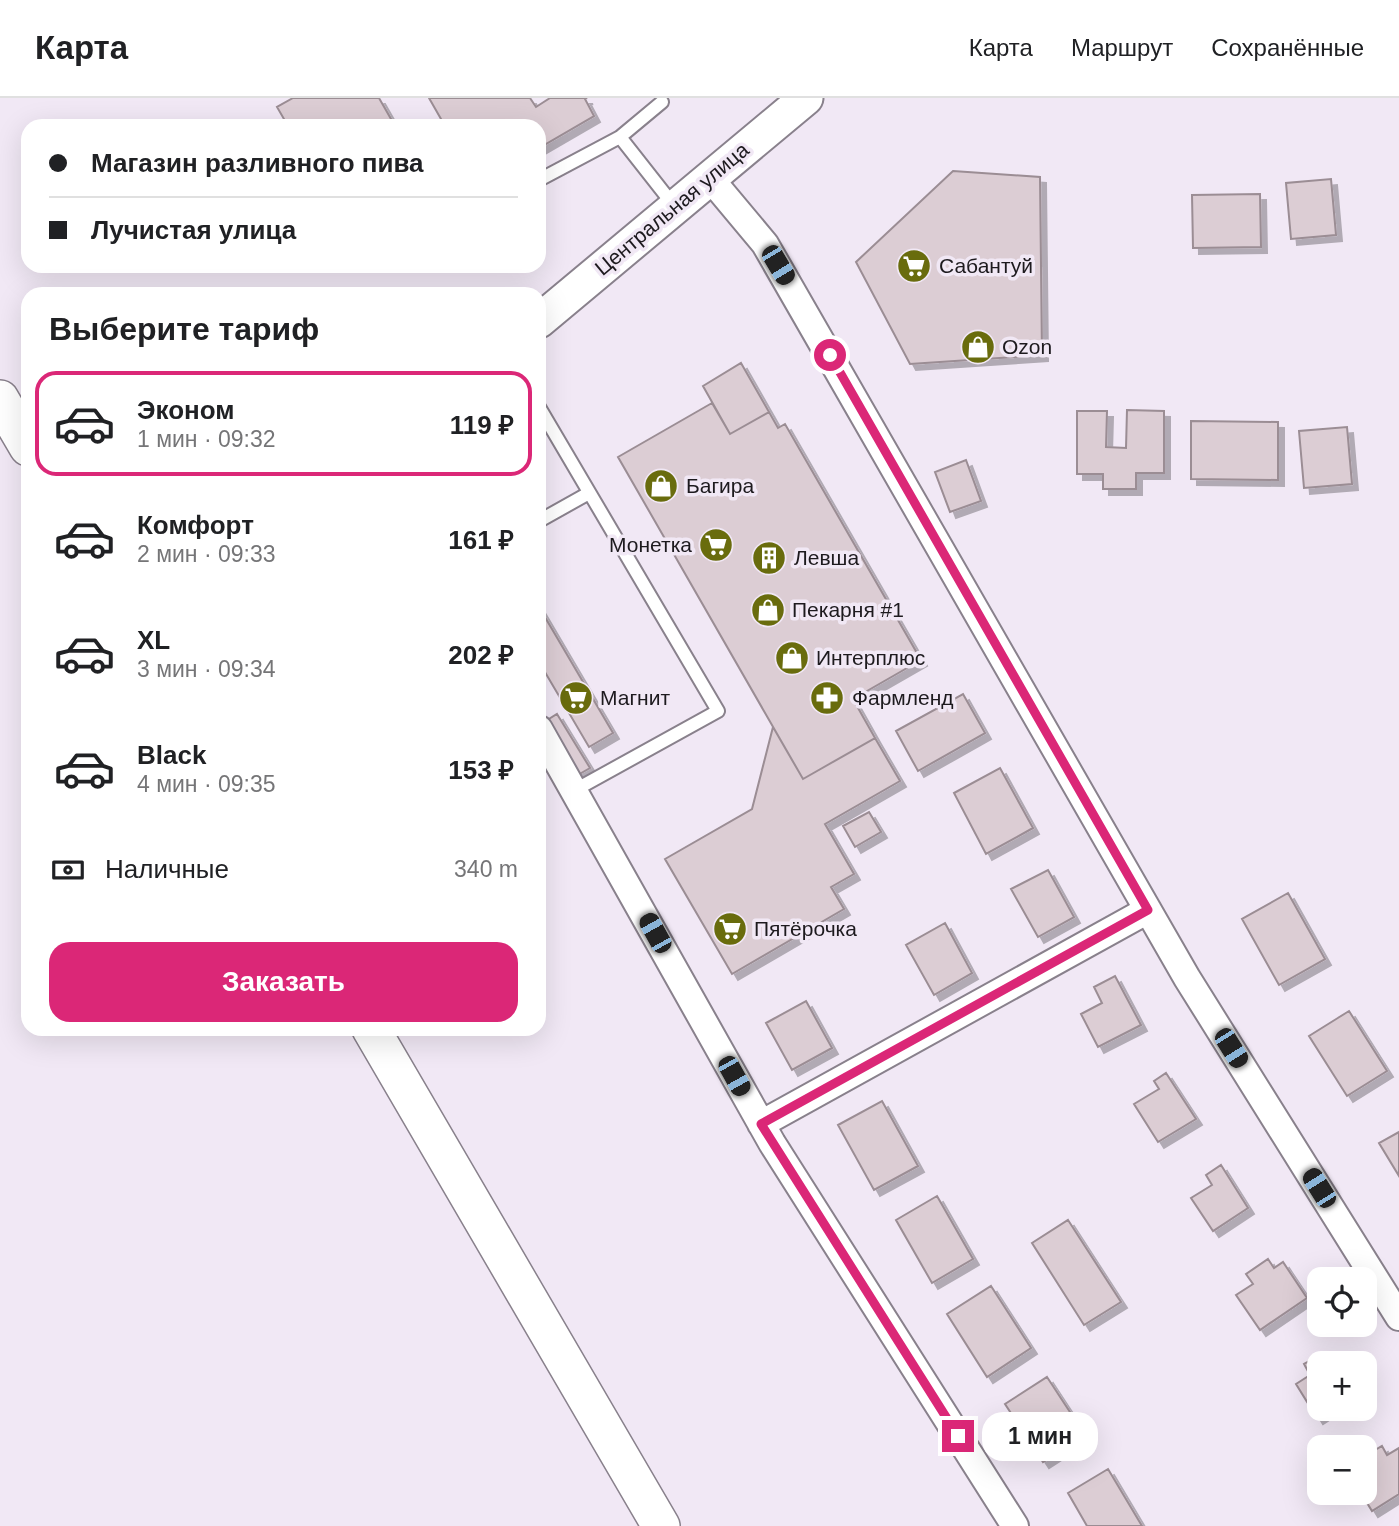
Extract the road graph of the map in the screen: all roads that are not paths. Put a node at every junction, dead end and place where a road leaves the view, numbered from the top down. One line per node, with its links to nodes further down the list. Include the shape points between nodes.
1 (806, 98): 5 (street, Центральная улица)
2 (662, 102): 3 (lane)
3 (620, 137): 4 (lane); 6 (lane)
4 (546, 176)
5 (709, 177): 6 (street, Центральная улица); 15 (street, via 765,244)
6 (675, 207): 7 (street, Центральная улица)
7 (546, 315)
8 (0, 399): 10 (main road)
9 (546, 419): 11 (lane)
10 (21, 435)
11 (589, 493): 12 (lane); 14 (lane, via 718,711)
12 (546, 517)
13 (546, 741): 14 (street)
14 (575, 790): 17 (street)
15 (1148, 910): 17 (street); 18 (street)
16 (375, 1036): 19 (main road)
17 (761, 1124): 20 (street)
18 (1399, 1317)
19 (661, 1526)
20 (1015, 1526)

